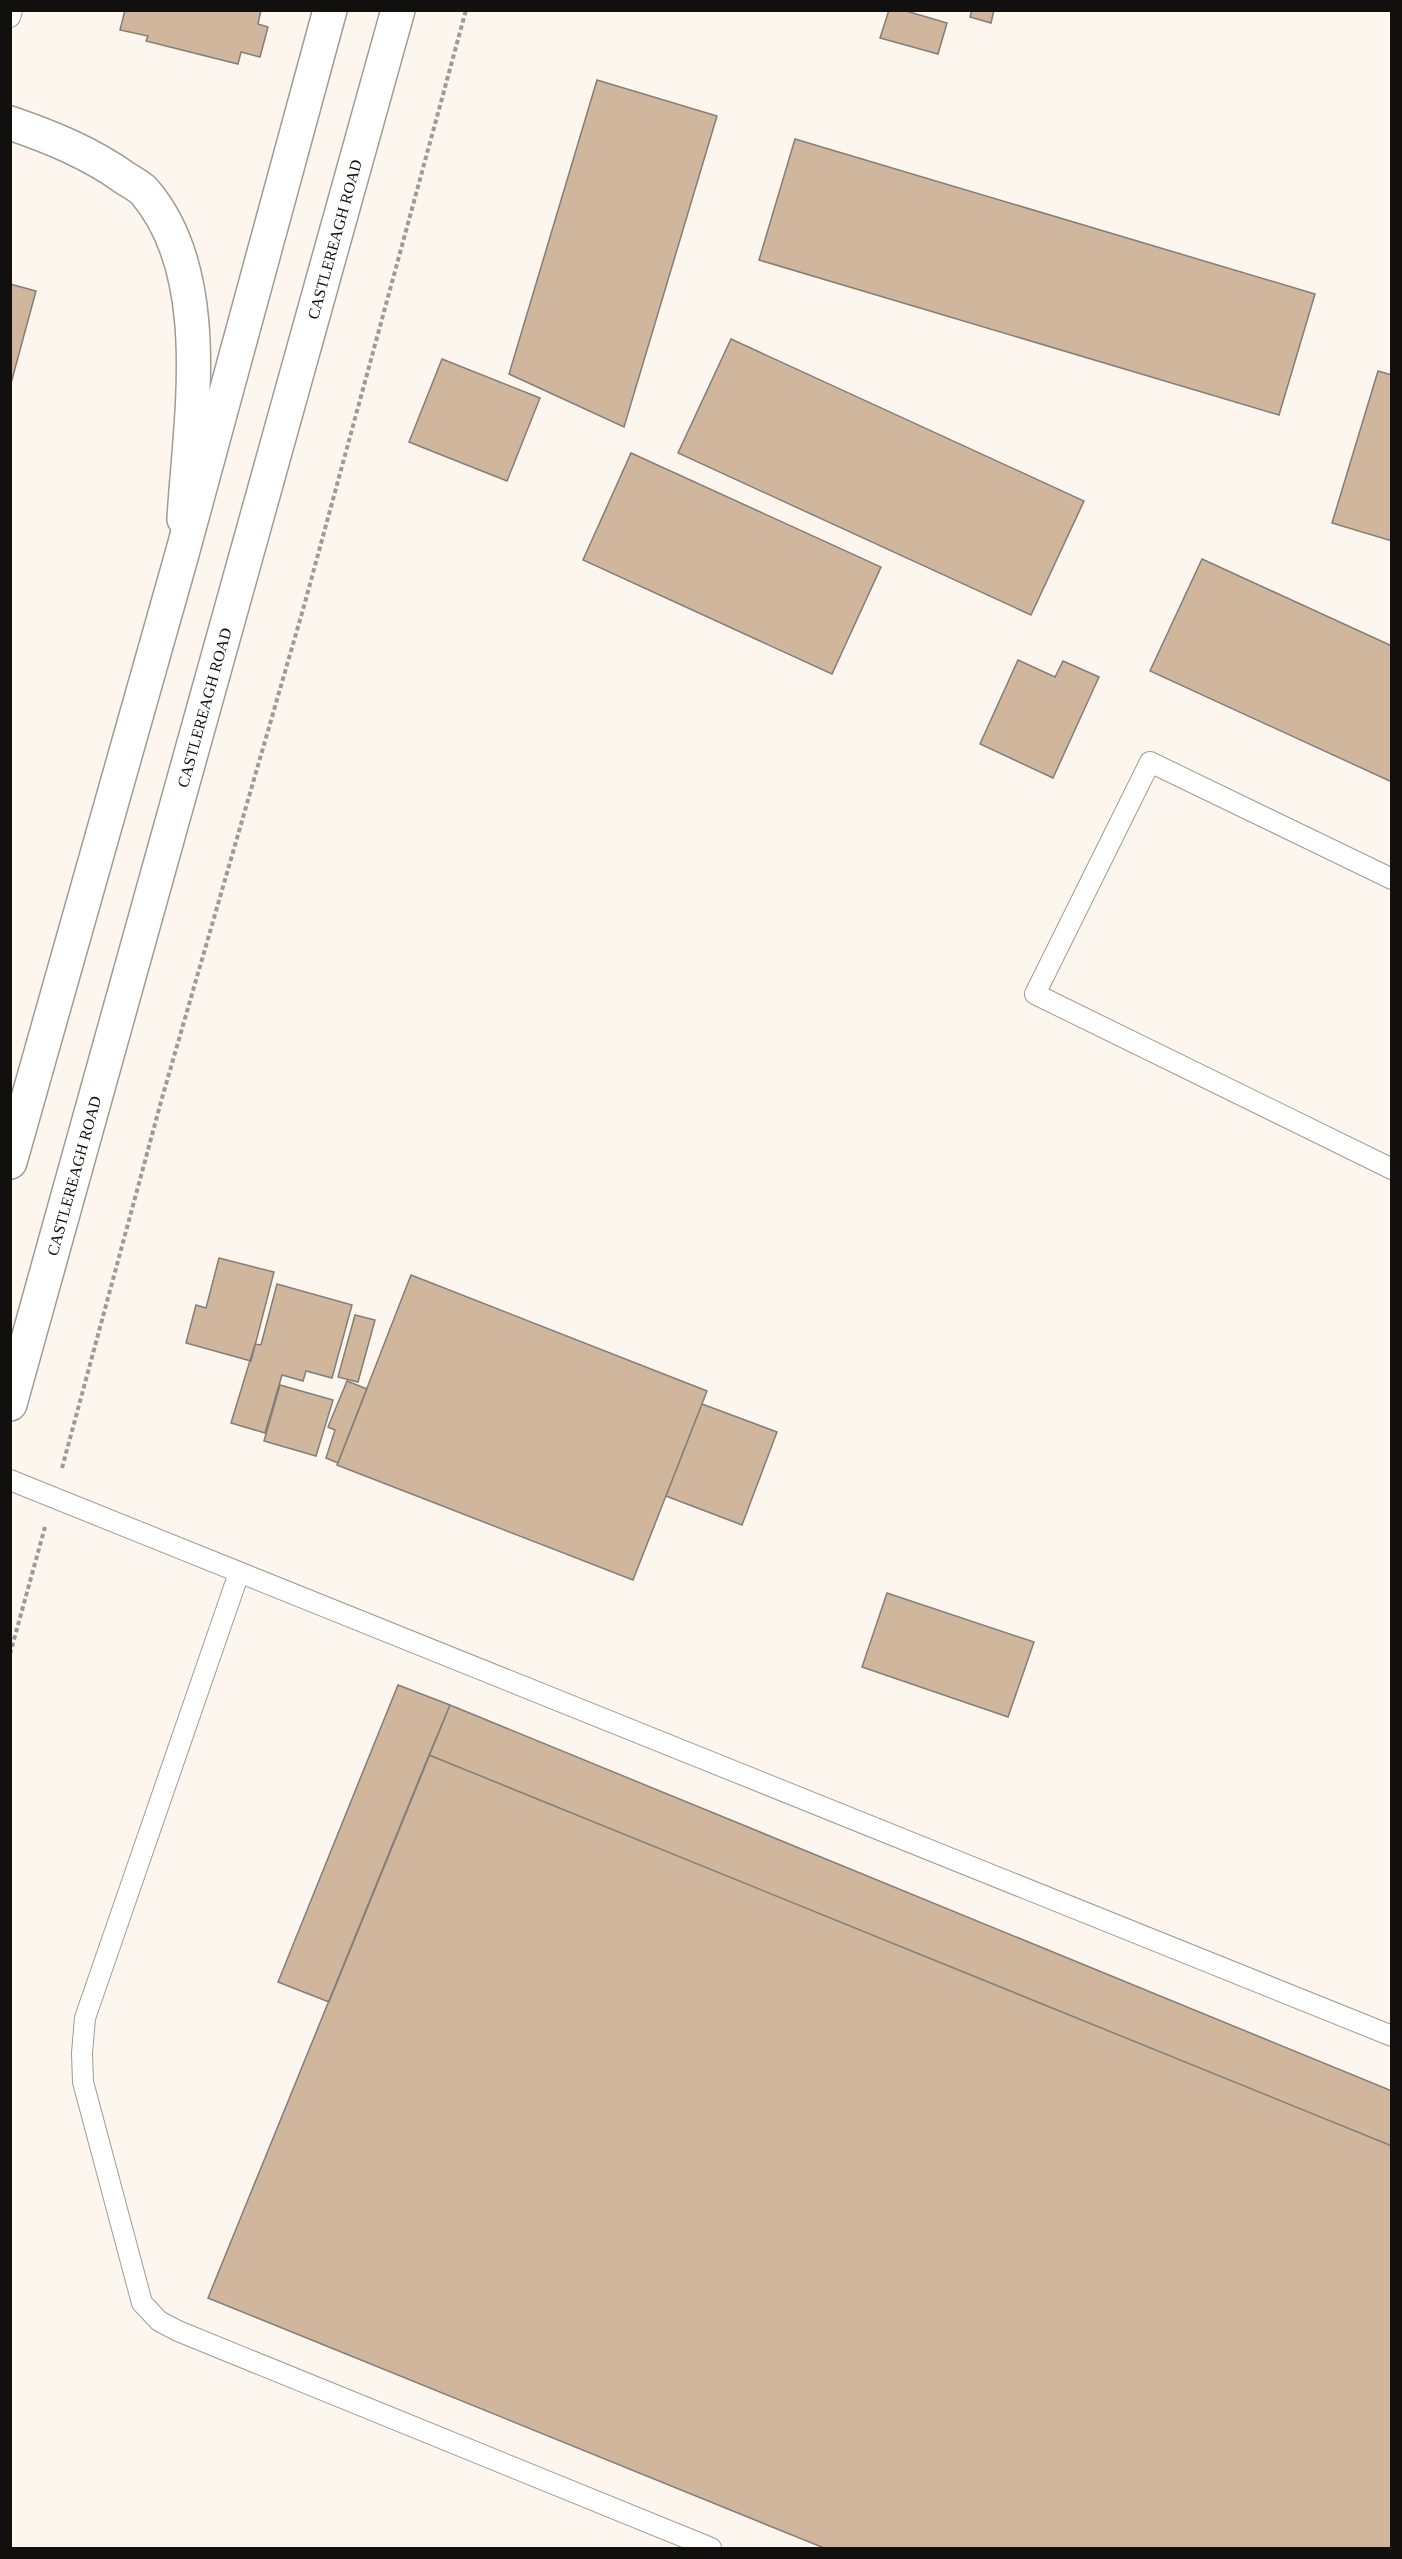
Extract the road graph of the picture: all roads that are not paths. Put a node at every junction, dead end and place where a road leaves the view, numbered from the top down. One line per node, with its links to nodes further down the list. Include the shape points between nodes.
1 (12, 10): 4 (lane)
2 (330, 10): 6 (main road)
3 (398, 10): 10 (main road, CASTLEREAGH ROAD)
4 (10, 17)
5 (10, 123): 6 (main road, via 52,137 104,163 143,190 180,252 191,300 193,363)
6 (182, 554): 8 (main road)
7 (1392, 879): 9 (lane, via 1150,762 1035,994)
8 (10, 1162)
9 (1392, 1168)
10 (10, 1404)
11 (10, 1480): 12 (lane)
12 (239, 1573): 13 (lane); 14 (lane, via 85,2018 83,2082 142,2303 159,2321 177,2331)
13 (1392, 2036)
14 (711, 2548)

